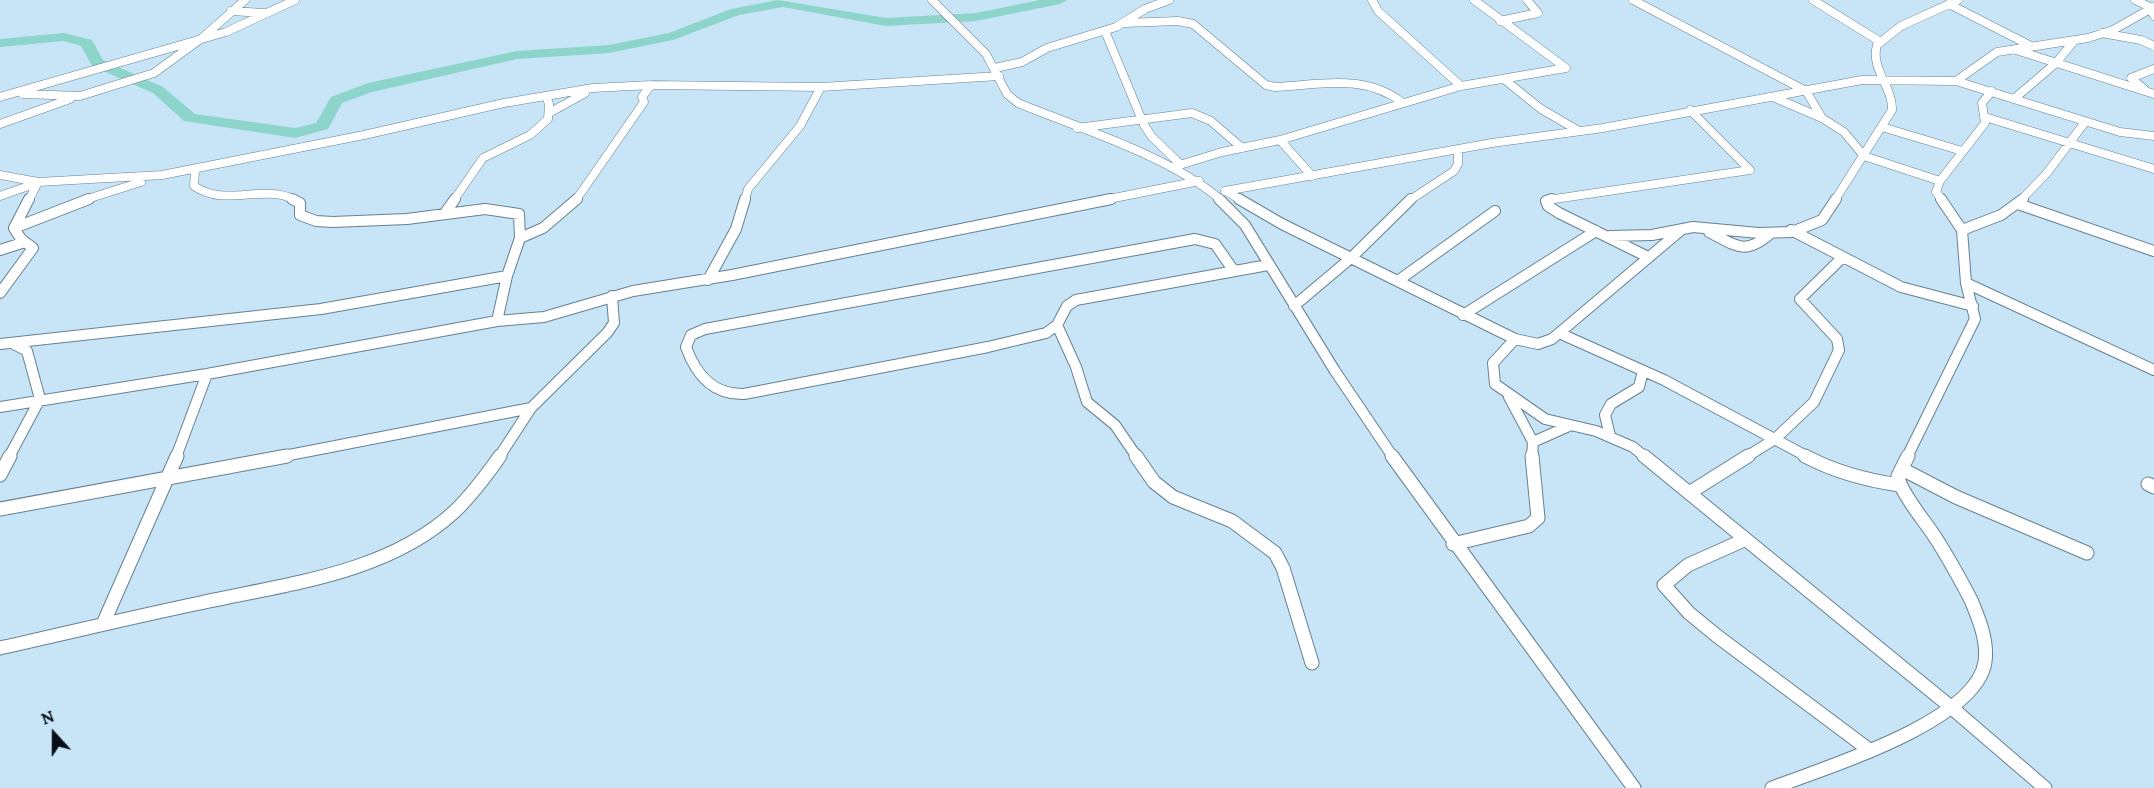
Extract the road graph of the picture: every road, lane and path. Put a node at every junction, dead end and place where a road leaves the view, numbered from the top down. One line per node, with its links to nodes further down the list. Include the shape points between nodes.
1 (245, 0): 13 (street)
2 (295, 0): 15 (street)
3 (932, 0): 28 (street, via 986,54)
4 (1169, 0): 17 (street)
5 (1372, 0): 33 (street, via 1378,11)
6 (1473, 0): 16 (street)
7 (1527, 0): 16 (street, via 1538,13)
8 (1633, 0): 37 (street)
9 (1813, 0): 20 (street)
10 (1958, 0): 12 (street)
11 (2134, 0): 14 (street)
12 (1949, 4): 20 (street); 23 (street)
13 (231, 11): 15 (street); 22 (street)
14 (2153, 11): 19 (street)
15 (264, 13): 22 (street)
16 (1500, 21): 30 (street, via 1566,68)
17 (1124, 23): 18 (street); 46 (street, via 1193,24 1266,86 1363,83 1386,90)
18 (1105, 32): 28 (street, via 1047,48); 51 (street)
19 (2102, 33): 21 (street); 24 (street)
20 (1879, 41): 29 (street, via 1875,54)
21 (2074, 41): 23 (street); 26 (street)
22 (197, 42): 39 (street); 41 (street, via 153,73)
23 (2032, 46): 25 (street)
24 (2154, 46)
25 (2010, 48): 26 (street); 31 (street, via 1997,52)
26 (2056, 63): 40 (street); 45 (street)
27 (2154, 69): 40 (street, via 2132,78)
28 (997, 72): 34 (street); 55 (street, via 1007,94 1018,103)
29 (1882, 79): 31 (street); 37 (street); 54 (street, via 1893,102)
30 (1505, 80): 33 (street); 56 (street, via 1541,109)
31 (1956, 81): 38 (street)
32 (651, 85): 34 (street); 35 (street); 89 (street, via 642,97 644,102 580,198 560,218)
33 (1461, 86): 46 (street)
34 (821, 87): 99 (street, via 800,126 748,189 735,229)
35 (593, 88): 42 (street); 48 (street)
36 (0, 90): 39 (street)
37 (1806, 91): 44 (street); 50 (street)
38 (1992, 91): 45 (street); 49 (street, via 1982,100 1980,109)
39 (11, 94): 41 (street); 43 (street)
40 (2154, 94)
41 (80, 96): 53 (street)
42 (546, 96): 48 (street); 67 (street)
43 (0, 97)
44 (1773, 97): 47 (street); 50 (street)
45 (2015, 98): 52 (street)
46 (1403, 103): 58 (street)
47 (1690, 110): 56 (street); 86 (street, via 1750,170 1546,201 1548,207)
48 (549, 113): 80 (street, via 548,120 530,135 483,158)
49 (1985, 117): 59 (street); 62 (street, via 1985,123)
50 (1822, 118): 63 (street, via 1844,132)
51 (1141, 119): 55 (street); 60 (street, via 1180,114 1203,116); 64 (street)
52 (2085, 122): 57 (street); 59 (street)
53 (0, 124)
54 (1882, 127): 62 (street); 63 (street)
55 (1077, 128): 64 (street)
56 (1579, 131): 61 (street)
57 (2153, 137)
58 (1280, 141): 60 (street); 71 (street)
59 (2069, 144): 65 (street); 78 (street, via 2044,179)
60 (1242, 148): 64 (street)
61 (1458, 150): 71 (street); 95 (street, via 1454,171 1413,197)
62 (1962, 151): 72 (street)
63 (1864, 156): 72 (street); 84 (street, via 1822,220)
64 (1177, 166): 73 (street)
65 (2143, 168): 66 (street); 68 (street)
66 (2154, 169)
67 (195, 171): 70 (street); 80 (street, via 194,186 198,190 230,196 286,195 300,203 300,215 308,221 364,222)
68 (2154, 174)
69 (0, 175): 74 (street)
70 (159, 176): 74 (street); 81 (street)
71 (1312, 176): 75 (street)
72 (1940, 180): 85 (street, via 1936,192)
73 (1199, 181): 76 (street); 99 (street)
74 (38, 182): 77 (street); 81 (street)
75 (1226, 191): 76 (street); 95 (street)
76 (1212, 192): 96 (street, via 1245,225)
77 (0, 196)
78 (2018, 204): 85 (street, via 1982,226); 92 (street)
79 (1495, 211): 100 (street)
80 (445, 213): 89 (street, via 509,210 519,214)
81 (14, 228): 90 (street)
82 (1701, 228): 83 (street); 87 (street); 87 (street, via 1740,248 1752,248)
83 (1682, 229): 88 (street, via 1653,235); 93 (street)
84 (1791, 230): 87 (street); 94 (street)
85 (1962, 230): 101 (street)
86 (1596, 231): 88 (street); 106 (street)
87 (1771, 233)
88 (1610, 236): 93 (street)
89 (520, 238): 98 (street)
90 (25, 242): 91 (street); 102 (street, via 33,248)
91 (0, 250)
92 (2154, 251)
93 (1646, 256): 109 (street)
94 (1843, 257): 105 (street, via 1901,287); 122 (street, via 1800,299 1837,339 1837,357 1814,402)
95 (1351, 258): 100 (street); 104 (street)
96 (1268, 265): 97 (street); 104 (street)
97 (1234, 272): 108 (street, via 1076,300 1067,306); 108 (street, via 1215,242 1195,238 712,328 692,334 686,349 700,379 731,395 988,348 1046,333)
98 (507, 276): 107 (street); 111 (street, via 305,311)
99 (708, 280): 103 (street)
100 (1399, 280): 106 (street)
101 (1966, 283): 105 (street); 113 (street)
102 (0, 293)
103 (612, 296): 107 (street, via 570,312); 119 (street, via 614,322 607,333)
104 (1294, 306): 131 (street)
105 (1973, 306): 124 (street, via 1973,328)
106 (1463, 315): 110 (street)
107 (497, 321): 115 (street)
108 (1057, 326): 135 (street, via 1087,402 1114,426 1154,482 1173,497 1232,521 1275,553)
109 (1559, 333): 110 (street, via 1538,344); 114 (street)
110 (1515, 339): 116 (street, via 1493,363 1495,384)
111 (12, 343): 112 (street); 117 (street, via 27,351)
112 (0, 344)
113 (2154, 370)
114 (1643, 371): 121 (street, via 1639,387 1611,404 1605,415); 122 (street)
115 (207, 374): 117 (street); 126 (street)
116 (1507, 393): 120 (street, via 1545,419); 123 (street)
117 (40, 399): 118 (street); 125 (street)
118 (0, 407)
119 (531, 408): 126 (street); 133 (street, via 467,500 440,524 404,546 365,565 311,580)
120 (1575, 425): 121 (street); 123 (street)
121 (1610, 436): 128 (street, via 1633,447)
122 (1775, 439): 127 (street, via 1845,474); 128 (street)
123 (1533, 442): 131 (street, via 1536,522)
124 (1902, 469): 127 (street); 132 (street)
125 (0, 475)
126 (168, 479): 129 (street); 133 (street)
127 (1899, 485): 136 (street, via 1937,538 1967,592 1983,634 1985,661 1976,684)
128 (1689, 493): 130 (street)
129 (0, 509)
130 (1744, 540): 136 (street); 137 (street, via 1679,571 1667,578 1664,585 1677,603 1724,643)
131 (1453, 544): 138 (street)
132 (2087, 553)
133 (103, 624): 134 (street)
134 (0, 648)
135 (1311, 663)
136 (1952, 708): 137 (street); 140 (street)
137 (1868, 749): 139 (street)
138 (1634, 788)
139 (1772, 788)
140 (2045, 788)

